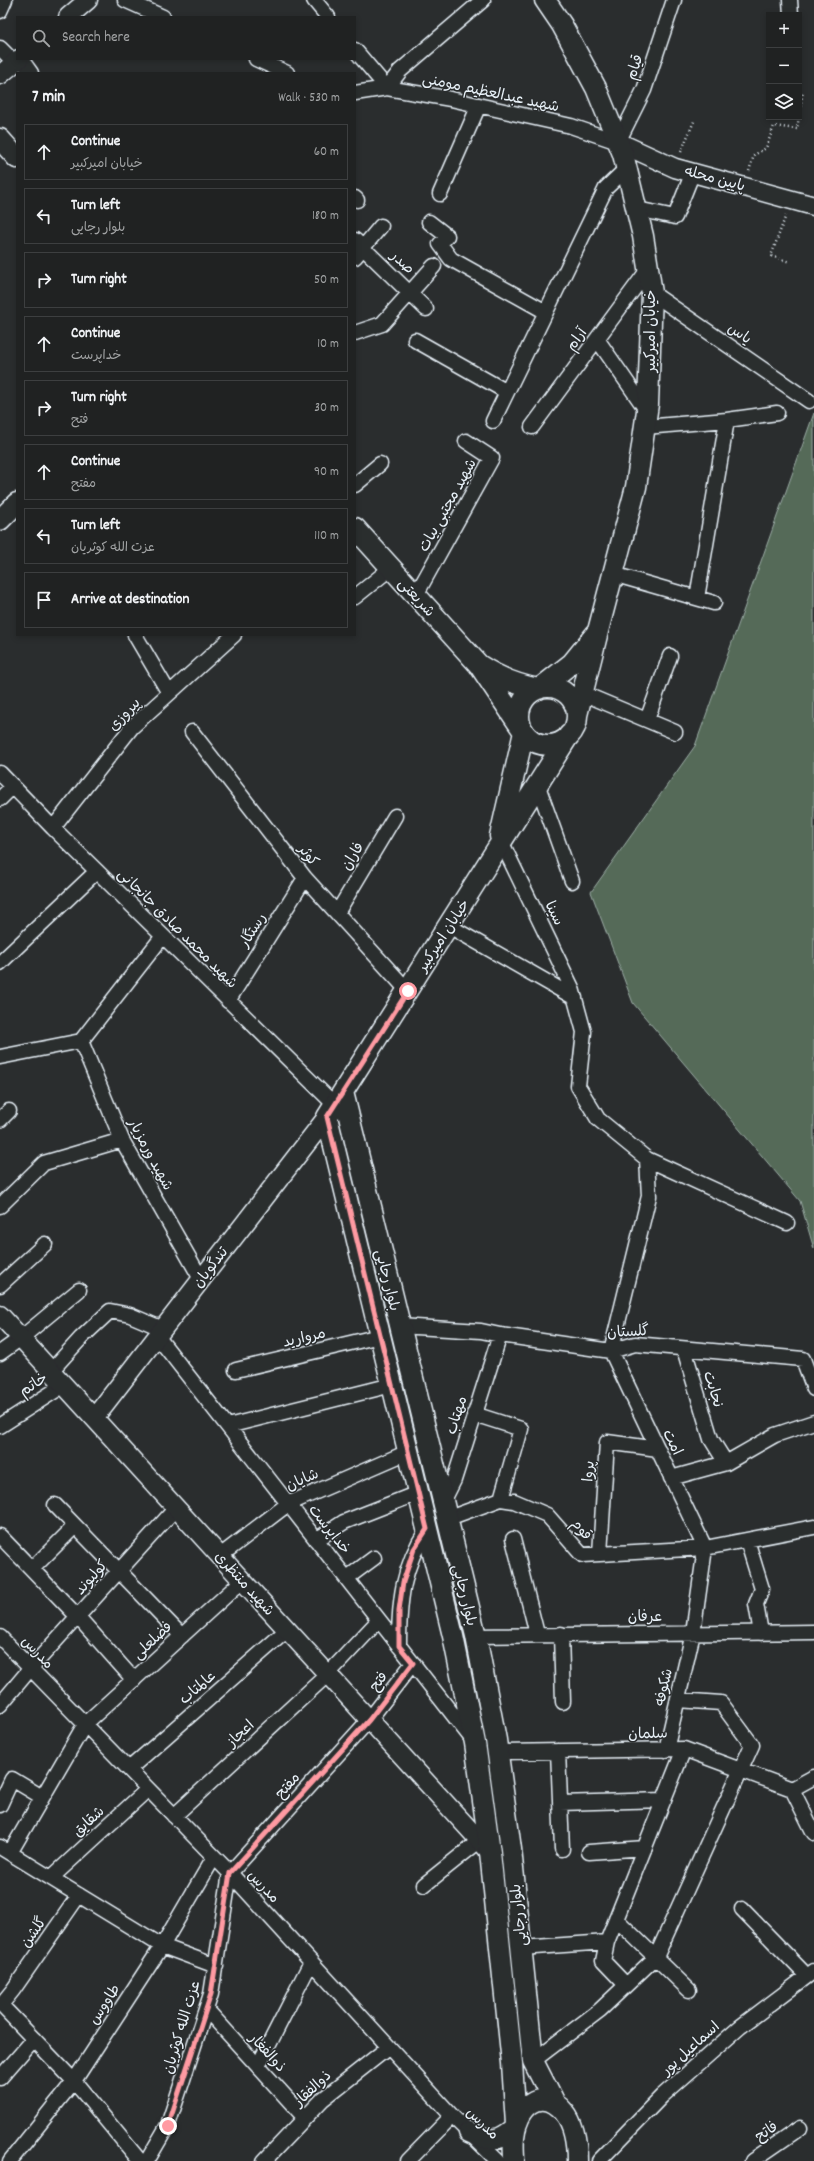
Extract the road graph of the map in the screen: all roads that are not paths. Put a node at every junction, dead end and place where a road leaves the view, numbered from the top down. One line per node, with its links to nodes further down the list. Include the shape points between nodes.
1 (5, 0): 9 (street)
2 (88, 0): 11 (street)
3 (126, 0): 12 (street)
4 (314, 0): 13 (street)
5 (483, 0): 22 (street, via 400,71)
6 (545, 0): 26 (main road, خیابان امیرکبیر, via 562,25 596,88)
7 (674, 0): 26 (street, قیام, via 644,90)
8 (790, 0): 10 (street)
9 (0, 11)
10 (791, 12)
11 (69, 16)
12 (161, 16)
13 (327, 16)
14 (0, 48): 16 (street)
15 (356, 51): 22 (street)
16 (16, 59)
17 (18, 60): 19 (street); 21 (street)
18 (258, 60): 20 (street)
19 (30, 72)
20 (285, 72)
21 (0, 75)
22 (387, 88): 23 (street, شهید عبدالعظیم مومنی); 24 (street, شهید عبدالعظیم مومنی)
23 (356, 93)
24 (479, 105): 26 (street, شهید عبدالعظیم مومنی, via 571,126); 30 (street)
25 (0, 139): 27 (main road)
26 (618, 142): 28 (main road, خیابان امیرکبیر); 29 (street, پایین محله, via 675,168)
27 (16, 157)
28 (627, 168): 32 (main road, خیابان امیرکبیر); 41 (street, via 606,188)
29 (693, 172): 31 (street, پایین محله); 32 (street, via 675,218)
30 (440, 194)
31 (814, 206)
32 (637, 209): 37 (main road, خیابان امیرکبیر)
33 (429, 222): 41 (street, via 447,236 440,244 451,259)
34 (381, 226): 35 (street)
35 (358, 248): 39 (street, صدر)
36 (434, 266): 39 (street)
37 (647, 271): 38 (main road, خیابان امیرکبیر); 43 (street, آرام)
38 (652, 293): 46 (street, یاس); 48 (main road, خیابان امیرکبیر)
39 (410, 294): 40 (street, صدر); 42 (street, via 382,324)
40 (426, 309)
41 (546, 312): 45 (street)
42 (356, 333)
43 (597, 339): 48 (street); 51 (street, آرام)
44 (415, 340): 45 (street)
45 (507, 392): 50 (street)
46 (809, 400)
47 (777, 413): 49 (street)
48 (646, 419): 49 (street); 59 (main road, خیابان امیرکبیر, via 636,487)
49 (727, 420): 62 (street)
50 (493, 421)
51 (532, 427)
52 (466, 441): 60 (street, شهید مجتبی بیات, via 492,458)
53 (380, 464): 54 (street)
54 (356, 485)
55 (16, 503): 56 (main road)
56 (0, 520)
57 (356, 529): 58 (main road, شریعتی)
58 (391, 568): 60 (main road, شریعتی); 61 (street)
59 (613, 574): 62 (street); 64 (main road, خیابان امیرکبیر)
60 (416, 595): 68 (main road, شریعتی)
61 (356, 596)
62 (696, 598): 63 (street)
63 (714, 603)
64 (598, 631): 69 (main road, via 572,663); 71 (main road, خیابان امیرکبیر)
65 (136, 636): 70 (street)
66 (233, 636): 70 (street, پیروزی)
67 (670, 656): 73 (street)
68 (479, 665): 69 (main road, via 497,677); 75 (main road)
69 (539, 689): 72 (main road, via 561,690 572,700); 75 (main road, via 526,697 520,710 519,718)
70 (169, 693): 83 (street, پیروزی, via 132,726)
71 (582, 693): 72 (main road, خیابان امیرکبیر); 73 (street)
72 (576, 714): 77 (main road)
73 (647, 720): 76 (street)
74 (192, 732): 86 (street, کوثر)
75 (524, 732): 77 (main road, via 535,742 549,745 564,740); 84 (main road)
76 (675, 732)
77 (569, 735): 80 (main road, خیابان امیرکبیر)
78 (0, 773): 79 (street, شهید محمد صادق جانجانی)
79 (13, 786): 81 (street); 83 (street, شهید محمد صادق جانجانی)
80 (538, 786): 84 (main road, خیابان امیرکبیر); 87 (street)
81 (0, 799)
82 (395, 816): 88 (street, فاران)
83 (53, 828): 85 (street, شهید محمد صادق جانجانی)
84 (499, 848): 89 (main road, خیابان امیرکبیر); 93 (street, سینا)
85 (97, 871): 90 (street, شهید محمد صادق جانجانی); 91 (street)
86 (305, 878): 88 (street, کوثر); 94 (street, رستگار)
87 (572, 881)
88 (337, 913): 92 (street, کوثر)
89 (449, 926): 92 (main road, خیابان امیرکبیر); 93 (street)
90 (163, 936): 94 (street, شهید محمد صادق جانجانی); 95 (street)
91 (0, 963)
92 (408, 991): 97 (main road, خیابان امیرکبیر)
93 (575, 998): 99 (street, سینا, via 584,1032 578,1086 598,1119)
94 (228, 1001): 97 (street, شهید محمد صادق جانجانی)
95 (81, 1040): 96 (street); 98 (street, شهید ورمزیار)
96 (0, 1057)
97 (335, 1105): 103 (street, تندگویان); 107 (main road, بلوار رجایی); 110 (main road, بلوار رجایی)
98 (122, 1140): 100 (street, via 44,1163); 103 (street, شهید ورمزیار)
99 (647, 1159): 101 (street, سینا); 113 (street, via 649,1196)
100 (0, 1206)
101 (787, 1223)
102 (45, 1244): 104 (street)
103 (201, 1279): 108 (street, تندگویان)
104 (0, 1285)
105 (79, 1290): 111 (street)
106 (0, 1315): 111 (street, شهید منتظری)
107 (399, 1326): 109 (street, گلستان, via 481,1330); 134 (main road, بلوار رجایی)
108 (160, 1332): 116 (street, via 130,1315 110,1311); 121 (street, تندگویان); 124 (street, خداپرست)
109 (500, 1335): 113 (street, گلستان); 120 (street, مهتاب)
110 (380, 1336): 115 (street, مروارید); 118 (main road, بلوار رجایی)
111 (21, 1338): 114 (street); 116 (street, شهید منتظری)
112 (684, 1348): 113 (street, گلستان, via 635,1344); 119 (street, گلستان, via 803,1359); 127 (street, نجابت, via 711,1439)
113 (611, 1351): 125 (street, امت)
114 (0, 1353)
115 (236, 1370)
116 (51, 1371): 117 (street, شهید منتظری)
117 (64, 1385): 121 (street, شهید منتظری); 123 (street, خاتم)
118 (392, 1385): 124 (street); 126 (main road, بلوار رجایی)
119 (814, 1389)
120 (474, 1414): 130 (street, via 521,1429); 134 (street, مهتاب)
121 (94, 1418): 133 (street, شهید منتظری)
122 (814, 1422): 127 (street, via 775,1435)
123 (0, 1426)
124 (228, 1426): 131 (street, خداپرست)
125 (658, 1450): 128 (street, امت); 143 (street, پروا, via 607,1442)
126 (408, 1452): 129 (main road, بلوار رجایی); 131 (street, شایان)
127 (726, 1464): 128 (street)
128 (672, 1478): 142 (street, امت)
129 (418, 1493): 137 (main road, بلوار رجایی); 140 (street, via 344,1522)
130 (501, 1499): 134 (street); 143 (street, قوم, via 514,1501 547,1515 582,1555)
131 (288, 1504): 140 (street, خداپرست); 144 (street, شایان)
132 (55, 1505): 135 (street)
133 (176, 1508): 144 (street, شهید منتظری); 147 (street, کولیوند)
134 (444, 1511): 159 (main road, بلوار رجایی)
135 (75, 1526): 146 (street); 147 (street)
136 (814, 1527): 141 (street)
137 (427, 1529): 161 (street, via 414,1549 403,1582 399,1610); 165 (main road, بلوار رجایی)
138 (0, 1536): 146 (street)
139 (513, 1539): 156 (street)
140 (316, 1540): 148 (street, خداپرست)
141 (747, 1540): 142 (street); 155 (street, via 762,1589 756,1604)
142 (705, 1548): 143 (street, قوم); 154 (street)
143 (600, 1554)
144 (220, 1556): 149 (street, شهید منتظری)
145 (374, 1558): 148 (street)
146 (32, 1569): 150 (street)
147 (118, 1572): 150 (street, کولیوند); 158 (street)
148 (347, 1578): 151 (street, خداپرست)
149 (242, 1581): 152 (street, شهید منتظری); 158 (street, فضلعلی)
150 (78, 1616): 163 (street, کولیوند); 167 (street)
151 (379, 1620): 161 (street, خداپرست); 166 (street, اعجاز)
152 (287, 1630): 166 (street, شهید منتظری); 178 (street, عالمتاب)
153 (814, 1632): 155 (street, عرفان)
154 (693, 1633): 155 (street, عرفان); 157 (street, عرفان); 168 (street, شکوفه)
155 (761, 1633)
156 (537, 1634): 157 (street, عرفان); 159 (street, عرفان)
157 (561, 1634): 169 (street)
158 (182, 1636): 167 (street, فضلعلی)
159 (476, 1636): 164 (main road, بلوار رجایی)
160 (0, 1637): 163 (street, مدرس)
161 (399, 1646): 162 (street, خداپرست)
162 (413, 1663): 171 (street, فتح); 173 (street, خداپرست)
163 (30, 1668): 170 (street, کولیوند); 172 (street, مدرس)
164 (482, 1670): 165 (main road); 177 (main road, بلوار رجایی)
165 (461, 1673): 173 (main road, بلوار رجایی)
166 (328, 1674): 171 (street, شهید منتظری); 187 (street, اعجاز)
167 (134, 1680): 172 (street, فضلعلی)
168 (678, 1700): 175 (street, شکوفه); 179 (street, via 721,1703 752,1744)
169 (563, 1702)
170 (0, 1705)
171 (369, 1720): 189 (street, شهید منتظری); 195 (street, مفتح)
172 (85, 1724): 178 (street, مدرس); 183 (street, فضلعلی)
173 (475, 1743): 189 (main road, بلوار رجایی)
174 (684, 1749): 175 (street, سلمان); 179 (street, سلمان); 184 (street)
175 (666, 1750): 176 (street, سلمان)
176 (558, 1751): 177 (street, سلمان); 185 (street)
177 (498, 1752): 203 (main road, بلوار رجایی)
178 (128, 1769): 181 (street, مدرس)
179 (740, 1770): 182 (street, سلمان); 204 (street)
180 (814, 1777): 182 (street)
181 (148, 1789): 187 (street, مدرس); 196 (street, شقایق)
182 (792, 1789): 188 (street)
183 (42, 1797): 186 (street, via 12,1779); 192 (street, فضلعلی)
184 (664, 1800): 185 (street); 190 (street)
185 (560, 1803): 191 (street)
186 (0, 1805)
187 (174, 1816): 194 (street, مدرس)
188 (814, 1832)
189 (485, 1846): 197 (street); 221 (main road, بلوار رجایی, via 512,2063)
190 (645, 1848): 193 (street); 200 (street)
191 (562, 1849)
192 (5, 1850): 196 (street)
193 (590, 1852)
194 (214, 1857): 195 (street, مدرس); 202 (street, طاووس)
195 (230, 1873): 205 (street, مدرس); 206 (street, عزت الله کوثریان)
196 (51, 1878): 198 (street)
197 (424, 1885)
198 (79, 1895): 202 (street); 210 (street, گلشن)
199 (742, 1909): 207 (street)
200 (616, 1919): 201 (street); 204 (street)
201 (606, 1942): 203 (street); 208 (street, via 603,1961)
202 (162, 1946): 206 (street); 217 (street, طاووس)
203 (521, 1948): 214 (main road, بلوار رجایی)
204 (656, 1957): 208 (street); 209 (street)
205 (311, 1962): 213 (street, مدرس); 215 (street)
206 (216, 1966): 211 (street, عزت الله کوثریان)
207 (811, 1973): 233 (street, اسماعیل پور, via 740,2026 662,2096)
208 (626, 1985): 214 (street, via 600,2010)
209 (689, 1990)
210 (0, 2006): 212 (street)
211 (206, 2009): 215 (street, ذوالفغار); 228 (street, عزت الله کوثریان, via 168,2126)
212 (34, 2038): 216 (street); 217 (street)
213 (389, 2047): 219 (street, مدرس); 220 (street, ذوالفقار, via 323,2099)
214 (533, 2061): 218 (main road, بلوار رجایی)
215 (258, 2066): 220 (street, ذوالفغار)
216 (0, 2078)
217 (74, 2081): 225 (street, طاووس); 227 (street)
218 (554, 2102): 221 (main road, via 541,2099 528,2104); 226 (main road, بلوار رجایی, via 570,2123)
219 (452, 2116): 223 (street, مدرس); 230 (street)
220 (305, 2118): 229 (street, ذوالفقار)
221 (516, 2126): 223 (main road, via 506,2136 493,2140 483,2139); 232 (main road)
222 (800, 2128): 224 (street, فاتح)
223 (469, 2132): 231 (street, مدرس)
224 (759, 2158)
225 (13, 2160)
226 (578, 2160)
227 (140, 2161)
228 (147, 2161)
229 (264, 2161)
230 (408, 2161)
231 (498, 2161)
232 (514, 2161)
233 (599, 2161)

